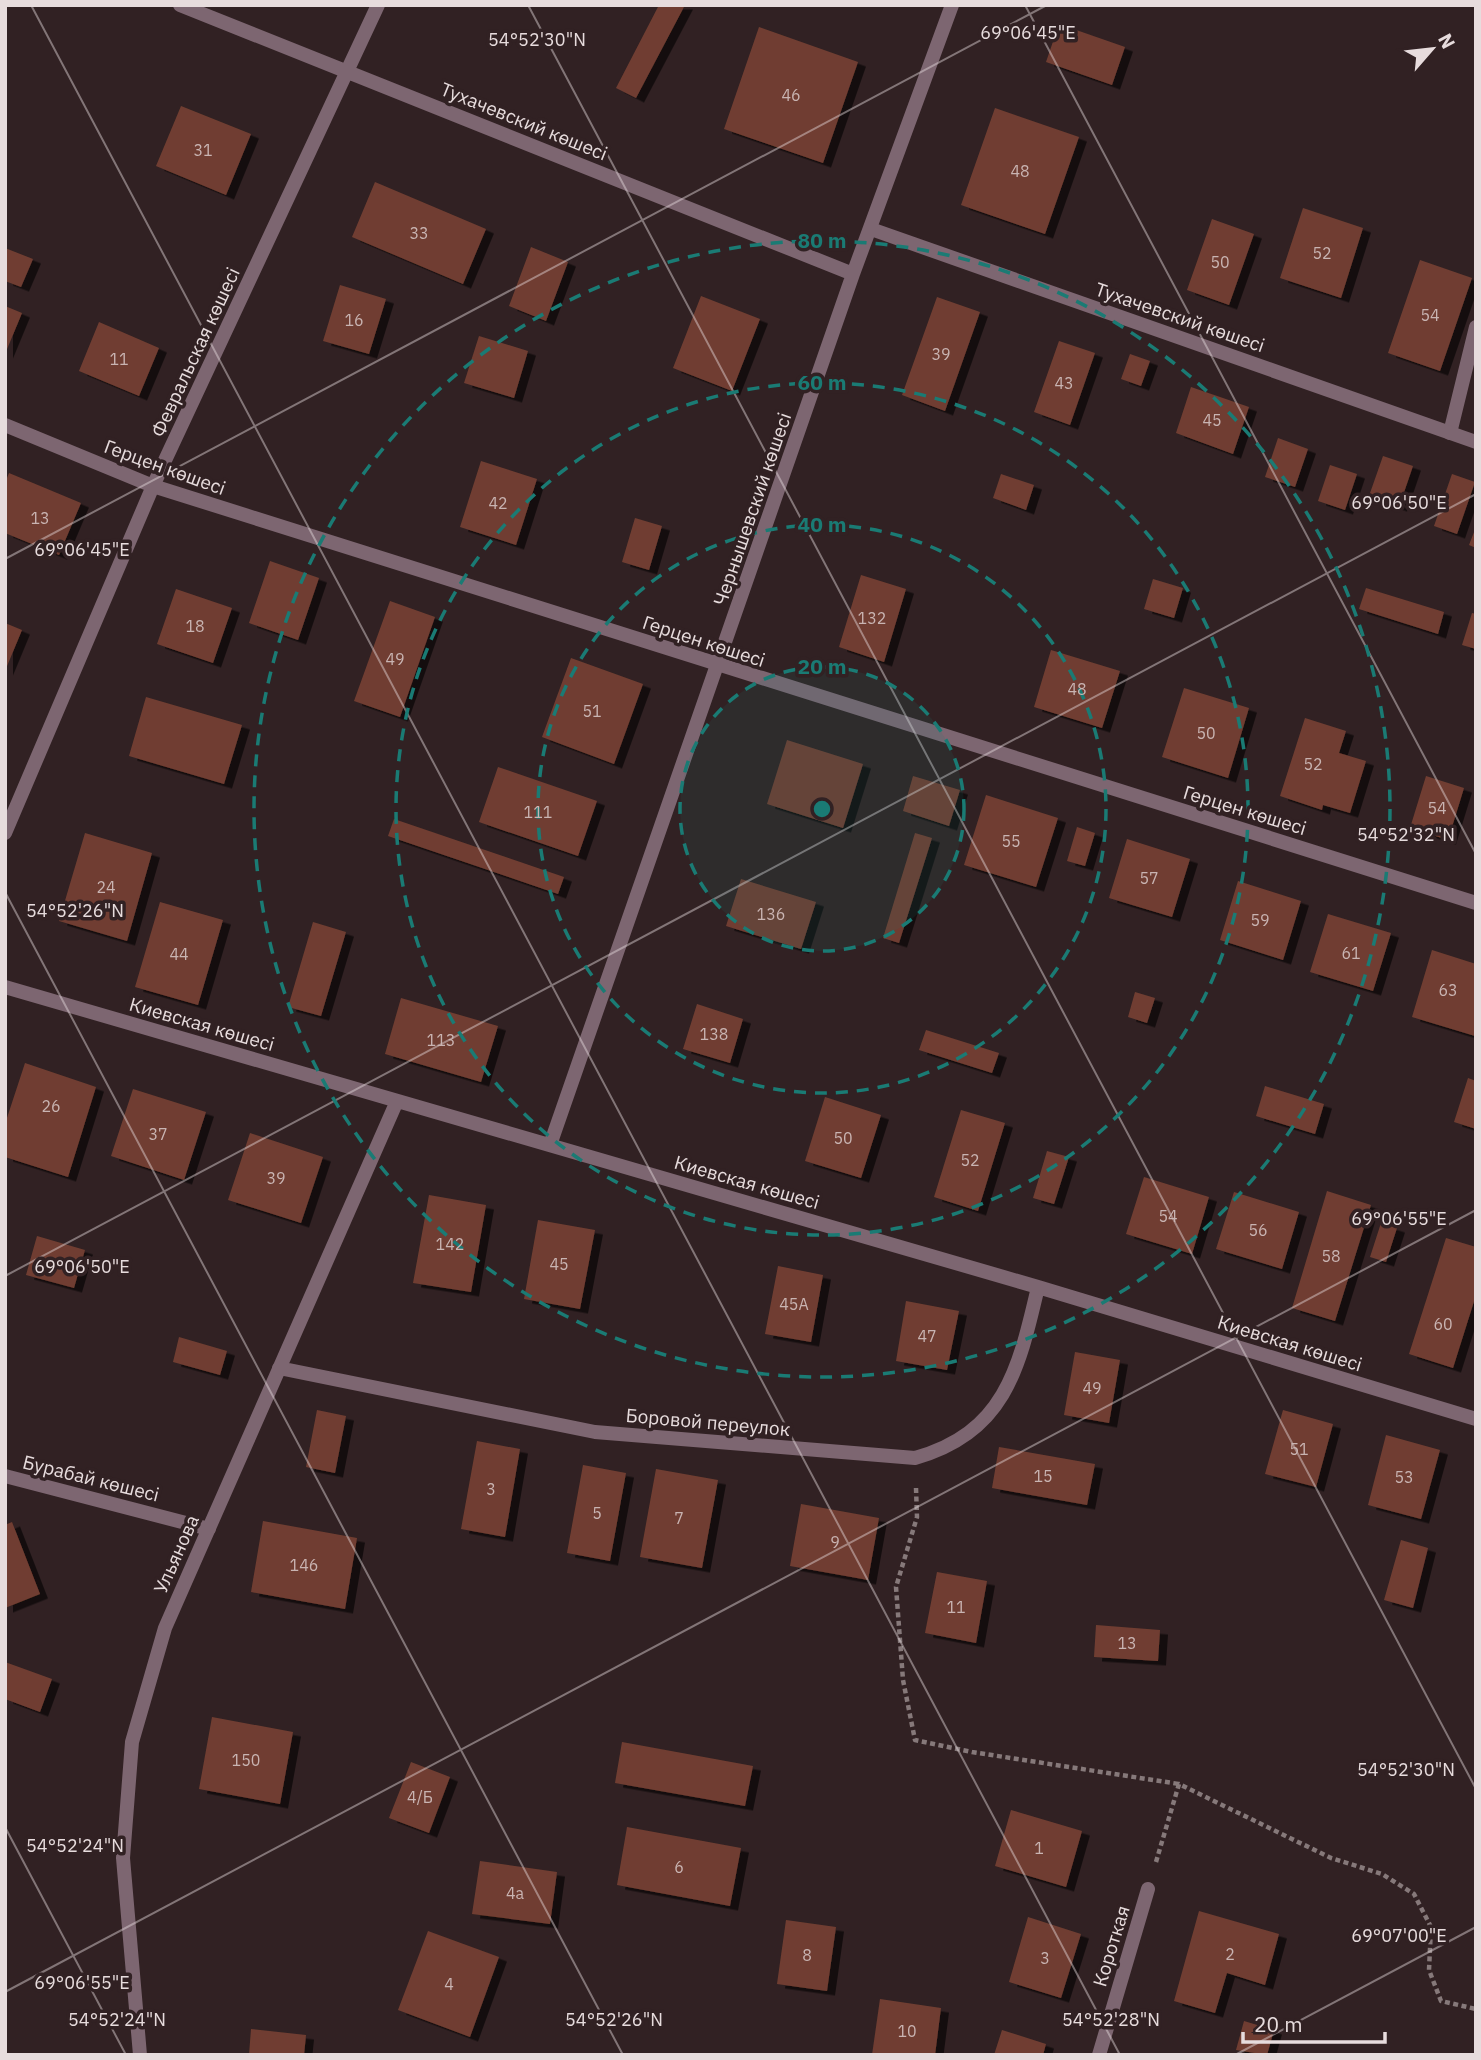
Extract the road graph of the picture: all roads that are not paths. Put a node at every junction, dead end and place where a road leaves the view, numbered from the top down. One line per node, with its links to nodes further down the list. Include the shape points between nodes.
1 (180, 5): 4 (street, Тухачевский көшесі)
2 (378, 5): 4 (street, Февральская көшесі)
3 (953, 5): 5 (street, Чернышевский көшесі)
4 (348, 72): 6 (street, Тухачевский көшесі); 11 (street, Февральская көшесі)
5 (871, 229): 6 (street, Чернышевский көшесі); 9 (street, Тухачевский көшесі)
6 (853, 274): 12 (street, Чернышевский көшесі)
7 (1476, 327): 9 (street)
8 (5, 425): 11 (street, Герцен көшесі)
9 (1450, 433): 10 (street, Тухачевский көшесі)
10 (1476, 442)
11 (153, 486): 12 (street, Герцен көшесі); 13 (street, Февральская көшесі)
12 (719, 666): 14 (street, Герцен көшесі); 17 (street, Чернышевский көшесі)
13 (5, 833)
14 (1476, 903)
15 (5, 987): 16 (street, Киевская көшесі)
16 (397, 1101): 17 (street, Киевская көшесі); 19 (street, Ульянова)
17 (550, 1145): 18 (street, Киевская көшесі)
18 (1038, 1287): 19 (street, Боровой переулок, via 1022,1356 1010,1384 966,1436 915,1458 595,1432); 20 (street, Киевская көшесі)
19 (279, 1368): 22 (street, Ульянова)
20 (1476, 1419)
21 (5, 1476): 22 (street, Бурабай көшесі)
22 (209, 1529): 24 (street, Ульянова, via 165,1628 132,1742 123,1858)
23 (1148, 1889): 25 (street, Короткая)
24 (140, 2055)
25 (1099, 2055)

